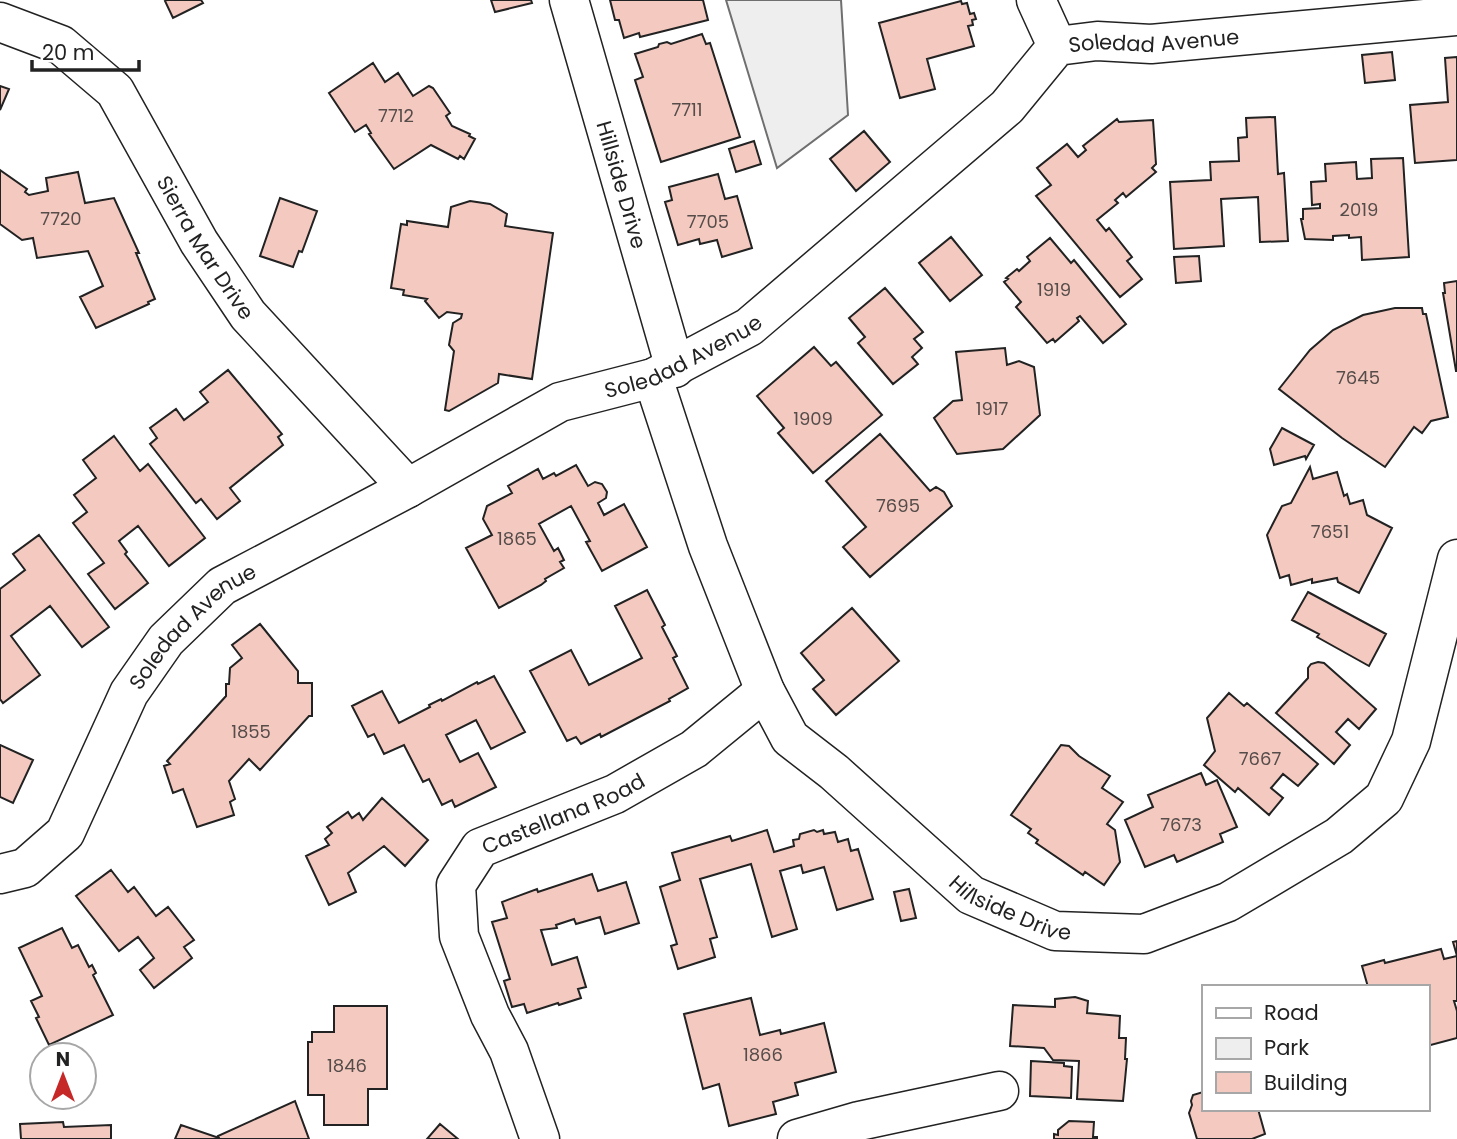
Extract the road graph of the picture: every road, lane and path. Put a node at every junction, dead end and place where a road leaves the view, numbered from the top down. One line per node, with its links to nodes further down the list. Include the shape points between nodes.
1 (569, 0): 6 (street, Hillside Drive)
2 (1036, 0): 5 (street)
3 (1457, 16): 5 (street, Soledad Avenue, via 1151,44 1097,41)
4 (0, 22): 7 (street, Sierra Mar Drive, via 61,45 115,91 199,243 248,315)
5 (1057, 46): 6 (street, Soledad Avenue, via 1007,107 749,327)
6 (664, 373): 7 (street, Soledad Avenue, via 560,402); 9 (street, Hillside Drive, via 708,546)
7 (408, 488): 10 (street, Soledad Avenue, via 222,586 166,640 129,693 65,833)
8 (1457, 559): 9 (street, Hillside Drive, via 1411,741 1384,798 1339,836 1228,902 1144,934 1055,931 971,895 790,738)
9 (765, 691): 13 (street, Castellana Road, via 694,749 615,793 480,848 456,885 459,936 489,1015 509,1051)
10 (12, 871): 11 (street, Soledad Avenue)
11 (0, 896)
12 (999, 1091): 14 (street)
13 (540, 1139)
14 (797, 1139)

